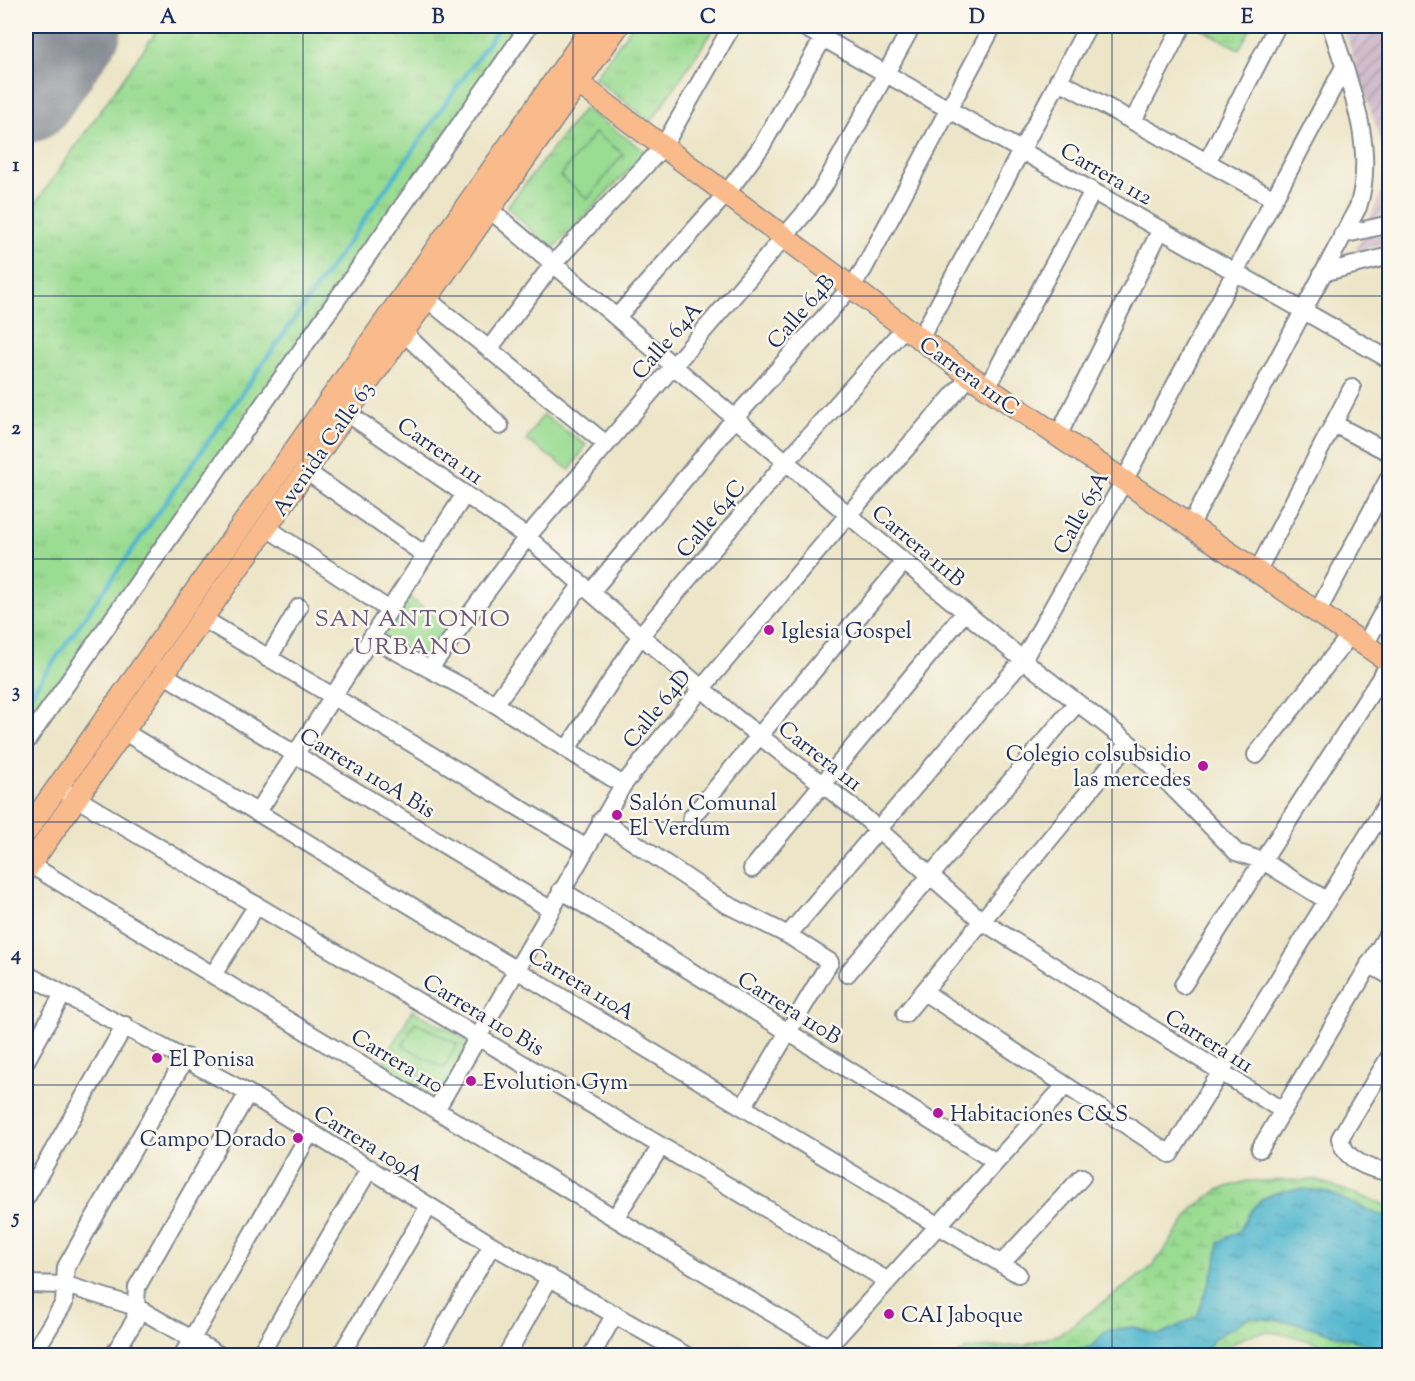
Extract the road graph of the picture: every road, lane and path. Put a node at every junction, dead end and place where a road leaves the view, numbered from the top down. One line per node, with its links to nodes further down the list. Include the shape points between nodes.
1 (529, 26): 85 (street)
2 (593, 26): 15 (main road, Avenida Calle 63)
3 (618, 26): 15 (main road, Avenida Calle 63)
4 (732, 26): 19 (street)
5 (802, 26): 12 (street, Carrera 112)
6 (912, 26): 14 (street, Calle 64A)
7 (993, 26): 17 (street, Calle 64B)
8 (1088, 26): 16 (street, Calle 64C)
9 (1182, 26): 18 (street)
10 (1277, 26): 21 (street)
11 (1331, 26): 13 (street)
12 (827, 32): 14 (street, Carrera 112); 23 (street, via 761,147)
13 (1344, 67): 24 (street, Calle 65A); 28 (street, via 1360,129 1365,174 1358,207)
14 (886, 73): 17 (street, Carrera 112); 29 (street, Calle 64A, via 824,186)
15 (570, 77): 19 (main road, Carrera 111C); 25 (main road, Avenida Calle 63); 92 (main road, Avenida Calle 63)
16 (1058, 80): 18 (street); 20 (street, Calle 64C)
17 (948, 108): 20 (street, Carrera 112); 34 (street, Calle 64B)
18 (1133, 121): 21 (street)
19 (663, 147): 23 (main road, Carrera 111C); 31 (street)
20 (1020, 149): 22 (street, Carrera 112); 39 (street, Calle 64C)
21 (1207, 162): 24 (street)
22 (1093, 191): 27 (street, Carrera 112); 43 (street, Calle 64D)
23 (726, 194): 29 (main road, Carrera 111C); 37 (street)
24 (1274, 199): 32 (street, Calle 65A)
25 (489, 209): 31 (street, Carrera 111B); 35 (main road, Avenida Calle 63)
26 (1389, 224): 28 (street)
27 (1161, 229): 32 (street, Carrera 112); 49 (street)
28 (1342, 235): 33 (street)
29 (784, 237): 34 (main road, Carrera 111C); 42 (street, Calle 64A)
30 (1385, 261): 33 (street)
31 (554, 264): 37 (street, Carrera 111B); 40 (street)
32 (1235, 272): 36 (street, Carrera 112); 55 (street, Calle 65A)
33 (1322, 273): 36 (street)
34 (851, 287): 39 (main road, Carrera 111C); 46 (street, Calle 64B)
35 (427, 298): 38 (main road, Avenida Calle 63); 40 (street)
36 (1303, 310): 41 (street, Carrera 112); 58 (street)
37 (617, 317): 42 (street, Carrera 111B)
38 (403, 332): 45 (main road, Avenida Calle 63); 48 (street)
39 (912, 333): 43 (main road, Carrera 111C); 52 (street, Calle 64C)
40 (489, 349): 50 (street)
41 (1389, 360)
42 (673, 365): 46 (street, Carrera 111B); 50 (street, Calle 64A)
43 (979, 382): 49 (main road, Carrera 111C); 57 (street, Calle 64D)
44 (1352, 388): 47 (street)
45 (347, 413): 53 (main road, Avenida Calle 63); 56 (street, Carrera 111)
46 (735, 418): 52 (street, Carrera 111B); 64 (street, Calle 64B)
47 (1334, 424): 51 (street); 63 (street)
48 (500, 426)
49 (1058, 436): 55 (main road, Carrera 111C)
50 (606, 444): 60 (street, Calle 64A)
51 (1389, 453)
52 (786, 462): 57 (street, Carrera 111B); 71 (street, Calle 64C)
53 (306, 471): 59 (main road, Avenida Calle 63); 61 (street)
54 (1389, 476): 69 (street)
55 (1124, 481): 58 (main road, Carrera 111C); 75 (street, Calle 65A)
56 (465, 494): 60 (street, Carrera 111); 61 (street)
57 (848, 515): 62 (street, Carrera 111B); 79 (street, Calle 64D)
58 (1190, 526): 63 (main road, Carrera 111C)
59 (266, 527): 67 (street); 70 (main road, Avenida Calle 63)
60 (527, 537): 64 (street, Carrera 111); 77 (street, Calle 64A)
61 (425, 555): 67 (street)
62 (904, 562): 68 (street, Carrera 111B); 84 (street)
63 (1257, 572): 69 (main road, Carrera 111C)
64 (586, 588): 71 (street, Carrera 111); 82 (street, Calle 64B)
65 (1389, 599): 73 (street)
66 (299, 607): 74 (street)
67 (389, 610): 72 (street)
68 (965, 612): 75 (street, Carrera 111B); 90 (street)
69 (1317, 613): 73 (main road, Carrera 111C)
70 (202, 618): 74 (street); 78 (main road, Avenida Calle 63)
71 (641, 635): 79 (street, Carrera 111); 87 (street, Calle 64C)
72 (371, 638): 77 (street); 80 (street)
73 (1357, 640): 76 (main road, Carrera 111C); 89 (street)
74 (268, 659): 80 (street)
75 (1023, 660): 81 (street, Carrera 111B); 98 (street, Calle 65A)
76 (1389, 662): 101 (street)
77 (430, 668): 82 (street)
78 (163, 674): 83 (main road, Avenida Calle 63); 88 (street, Carrera 110A Bis)
79 (702, 688): 84 (street, Carrera 111); 91 (street, Calle 64D)
80 (333, 695): 88 (street); 100 (street)
81 (1077, 703): 86 (street, Carrera 111B); 104 (street)
82 (495, 704): 87 (street)
83 (123, 731): 93 (main road, Avenida Calle 63); 95 (street, Carrera 110A)
84 (758, 735): 90 (street, Carrera 111); 96 (street)
85 (26, 742)
86 (1129, 743): 101 (street, Carrera 111B, via 1236,852); 109 (street)
87 (567, 749): 91 (street)
88 (295, 754): 95 (street); 108 (street, Carrera 110A Bis)
89 (1256, 755)
90 (823, 784): 98 (street, Carrera 111); 103 (street)
91 (623, 785): 97 (street, Calle 64D)
92 (58, 787): 93 (street, Carrera 110 Bis); 99 (main road, Avenida Calle 63)
93 (76, 798): 102 (main road, Avenida Calle 63); 107 (street, Carrera 110 Bis)
94 (1389, 799): 106 (street)
95 (257, 813): 113 (street, Carrera 110A)
96 (691, 818)
97 (601, 820): 100 (street, Calle 64D); 111 (street, via 724,903)
98 (879, 830): 104 (street, Carrera 111); 111 (street, Calle 65A)
99 (26, 832)
100 (585, 847): 105 (street, Calle 64D)
101 (1263, 861): 106 (street, Carrera 111B); 118 (street)
102 (27, 866): 116 (street, Carrera 110)
103 (752, 868)
104 (930, 875): 109 (street, Carrera 111); 115 (street)
105 (561, 890): 108 (street, Calle 64D); 123 (street, Carrera 110B)
106 (1326, 900): 128 (street)
107 (257, 906): 116 (street); 124 (street, Carrera 110 Bis)
108 (550, 909): 113 (street, Calle 64D)
109 (982, 921): 119 (street); 128 (street, Carrera 111)
110 (1389, 930): 112 (street)
111 (788, 934): 123 (street, via 830,962)
112 (1369, 964): 117 (street); 133 (street)
113 (516, 970): 124 (street, Calle 64D); 131 (street, Carrera 110A)
114 (26, 974): 120 (street, Carrera 109A)
115 (847, 974)
116 (213, 975): 132 (street, Carrera 110)
117 (1389, 976)
118 (1183, 985)
119 (924, 992): 121 (street); 129 (street)
120 (63, 994): 122 (street, Carrera 109A); 127 (street)
121 (905, 1014)
122 (125, 1025): 126 (street, Carrera 109A); 141 (street)
123 (788, 1032): 131 (street); 137 (street, Carrera 110B)
124 (477, 1036): 132 (street, Calle 64D); 135 (street, Carrera 110 Bis)
125 (1389, 1056): 139 (street, via 1340,1138 1347,1154 1366,1167)
126 (186, 1057): 130 (street, Carrera 109A); 151 (street, via 66,1267)
127 (26, 1060)
128 (1220, 1073): 129 (street, via 1170,1154); 133 (street, Carrera 111)
129 (1065, 1086): 137 (street)
130 (248, 1093): 134 (street, Carrera 109A); 152 (street, via 137,1287)
131 (743, 1107): 144 (street, Carrera 110A)
132 (436, 1110): 143 (street, Carrera 110)
133 (1283, 1111): 136 (street)
134 (310, 1133): 138 (street, Carrera 109A); 154 (street)
135 (662, 1146): 143 (street); 149 (street, Carrera 110 Bis)
136 (1260, 1149)
137 (996, 1162): 144 (street)
138 (370, 1168): 142 (street, Carrera 109A); 161 (street)
139 (1389, 1172)
140 (1082, 1177): 146 (street)
141 (26, 1198)
142 (429, 1206): 145 (street, Carrera 109A); 162 (street)
143 (615, 1218): 155 (street, Carrera 110)
144 (939, 1226): 146 (street, Carrera 110A); 149 (street)
145 (492, 1245): 148 (street, Carrera 109A); 163 (street)
146 (1001, 1264): 147 (street, Carrera 110A)
147 (1018, 1274)
148 (550, 1277): 153 (street, Carrera 109A); 164 (street)
149 (888, 1281): 155 (street)
150 (26, 1284): 151 (street)
151 (66, 1285): 152 (street); 157 (street, via 64,1303)
152 (136, 1307): 154 (street); 158 (street, via 135,1320)
153 (615, 1314): 156 (street, Carrera 109A); 165 (street)
154 (191, 1340): 159 (street); 160 (street)
155 (832, 1351)
156 (682, 1354)
157 (32, 1356)
158 (113, 1356)
159 (182, 1356)
160 (222, 1356)
161 (259, 1356)
162 (340, 1356)
163 (428, 1356)
164 (506, 1356)
165 (591, 1356)

